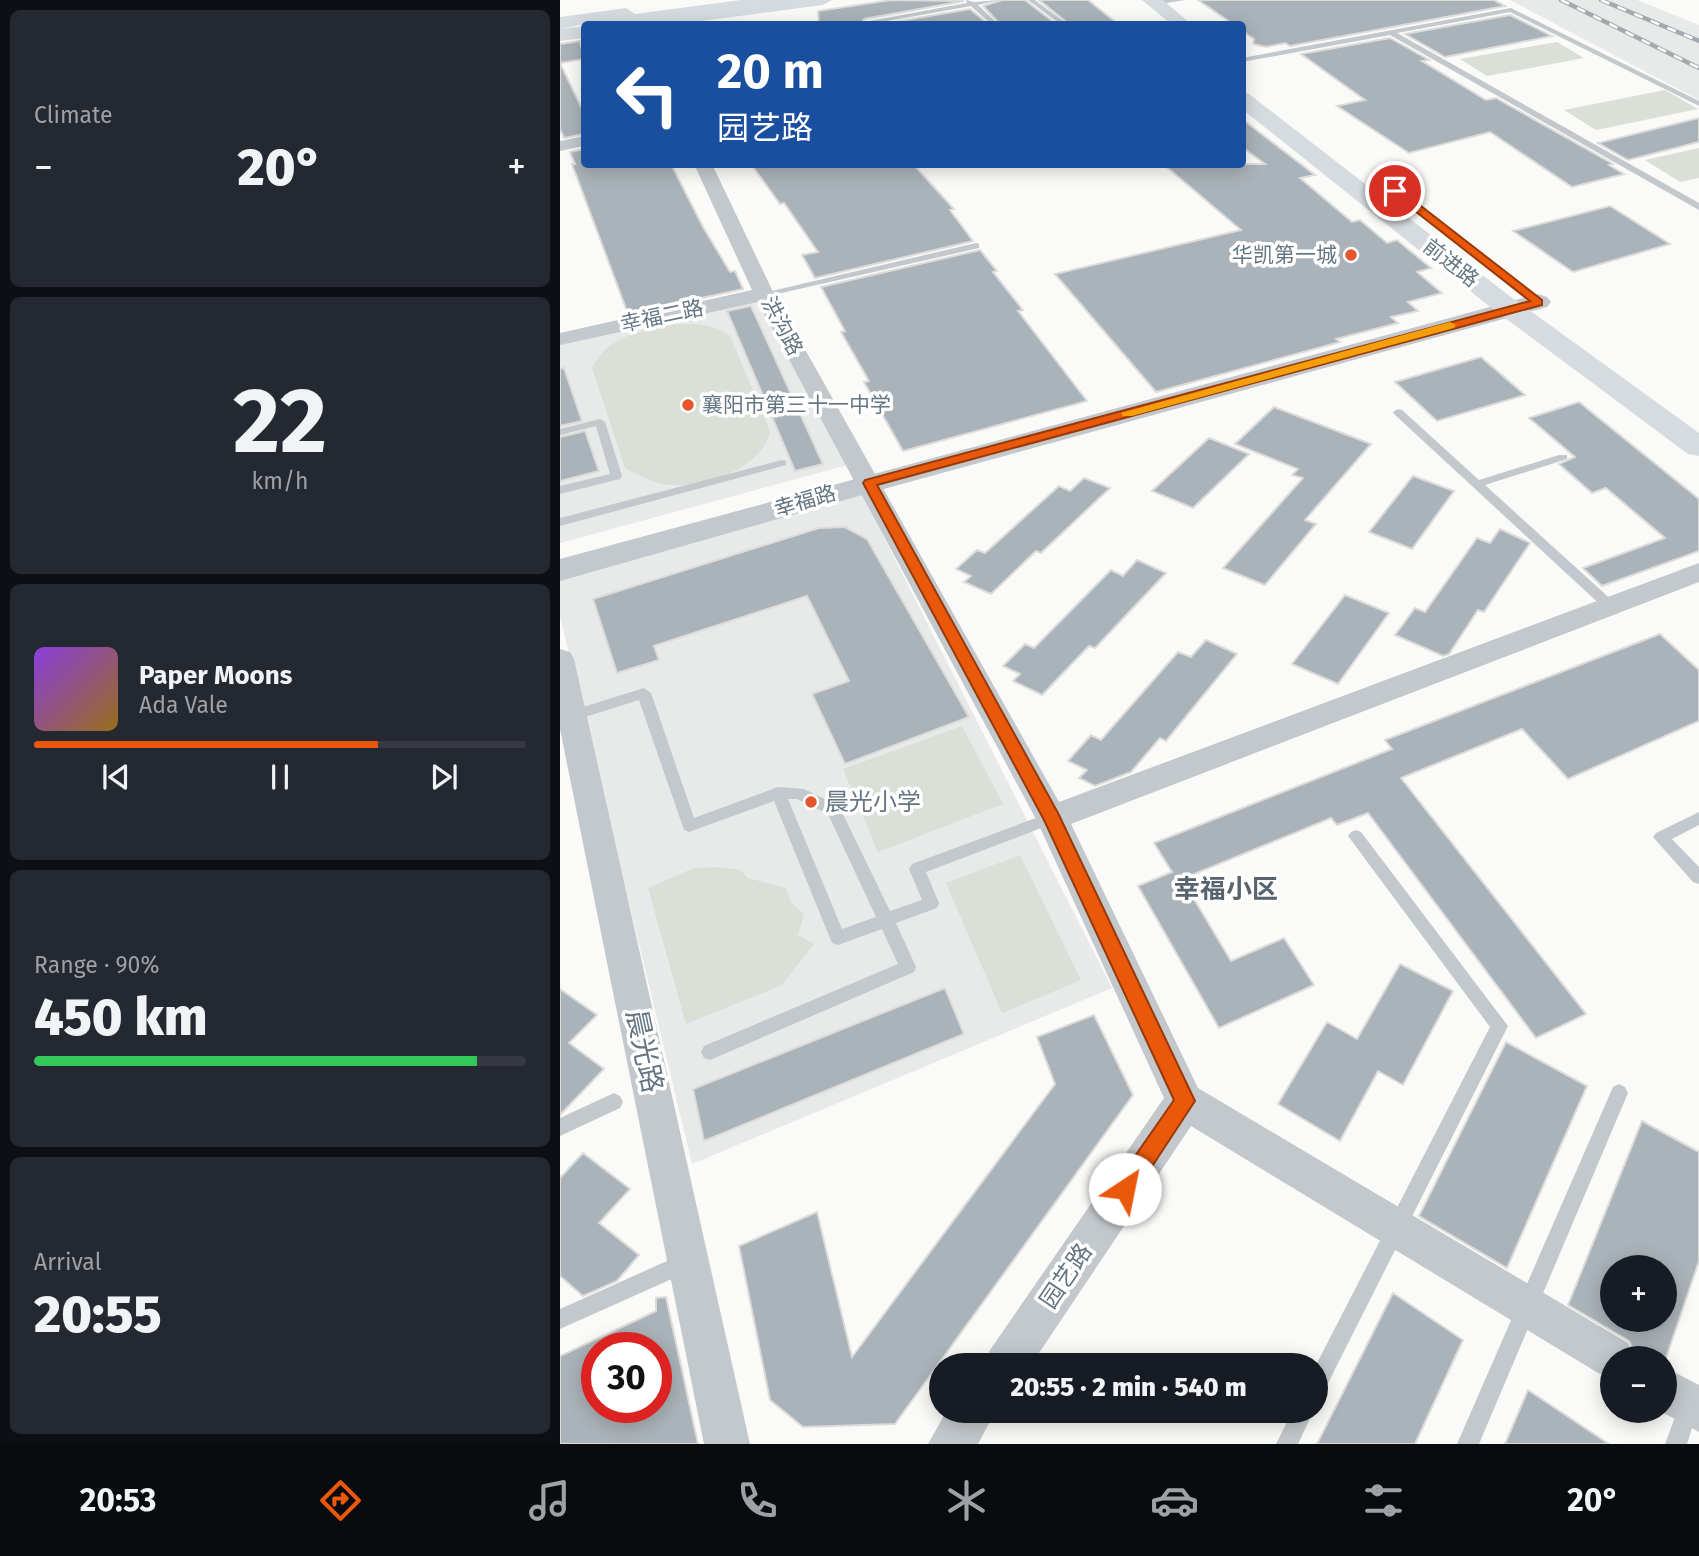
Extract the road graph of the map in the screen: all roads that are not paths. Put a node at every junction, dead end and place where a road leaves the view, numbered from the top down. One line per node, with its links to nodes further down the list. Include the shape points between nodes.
1 (668, 0): 11 (main road)
2 (691, 0): 11 (main road)
3 (729, 0): 11 (main road)
4 (782, 0): 12 (main road)
5 (823, 0): 13 (main road)
6 (996, 0): 10 (lane)
7 (1031, 0): 16 (lane)
8 (1182, 0): 9 (lane)
9 (1153, 1): 17 (main road)
10 (970, 2): 14 (lane, via 921,16); 15 (lane)
11 (560, 18)
12 (624, 21)
13 (663, 21)
14 (876, 21)
15 (992, 21)
16 (1060, 21)
17 (1178, 21)
18 (581, 30): 20 (main road)
19 (1390, 32): 21 (lane); 24 (lane, via 1511,10); 28 (lane)
20 (560, 33)
21 (1246, 59)
22 (1246, 75): 31 (main road, 前进路)
23 (1246, 101): 31 (main road, 前进路)
24 (1699, 104)
25 (581, 142): 26 (street)
26 (560, 146)
27 (704, 168): 30 (street, 洪沟路)
28 (1699, 208)
29 (976, 246): 30 (lane)
30 (764, 294): 32 (street, 幸福二路); 39 (street, 洪沟路)
31 (1518, 301): 34 (main road, 前进路); 36 (main road, 前进路); 39 (street, 幸福路)
32 (560, 339)
33 (1398, 412): 40 (lane)
34 (1699, 418)
35 (560, 432): 41 (lane, via 600,422 617,476)
36 (1699, 447)
37 (1563, 457): 40 (lane)
38 (782, 463): 42 (lane)
39 (865, 477): 43 (street, 幸福路); 44 (street, 幸福路); 50 (street)
40 (1477, 485): 46 (lane)
41 (560, 490)
42 (560, 522)
43 (560, 552)
44 (560, 570)
45 (1699, 572): 46 (street)
46 (1610, 606): 50 (street)
47 (560, 659): 48 (street, 晨光路)
48 (572, 716): 49 (lane, via 645,693 689,825); 61 (street, 晨光路)
49 (778, 793): 54 (lane, via 799,793 834,810); 54 (lane, via 838,938)
50 (1052, 818): 54 (lane, via 917,869 932,903); 57 (street)
51 (1699, 818): 53 (lane, via 1661,836)
52 (1356, 836): 60 (lane, via 1499,1026)
53 (1699, 877)
54 (886, 920): 55 (lane, via 908,967)
55 (710, 1052)
56 (1619, 1093): 62 (lane)
57 (1185, 1101): 60 (street); 65 (street, 园艺路)
58 (614, 1102): 59 (lane)
59 (560, 1127)
60 (1396, 1228): 62 (street); 66 (lane)
61 (690, 1261): 63 (lane); 69 (street, 晨光路)
62 (1528, 1307): 64 (street); 72 (lane)
63 (560, 1318)
64 (1600, 1350)
65 (1013, 1353)
66 (1328, 1362)
67 (965, 1423): 70 (street)
68 (1298, 1423): 71 (lane)
69 (727, 1444)
70 (951, 1444)
71 (1287, 1444)
72 (1468, 1444)

